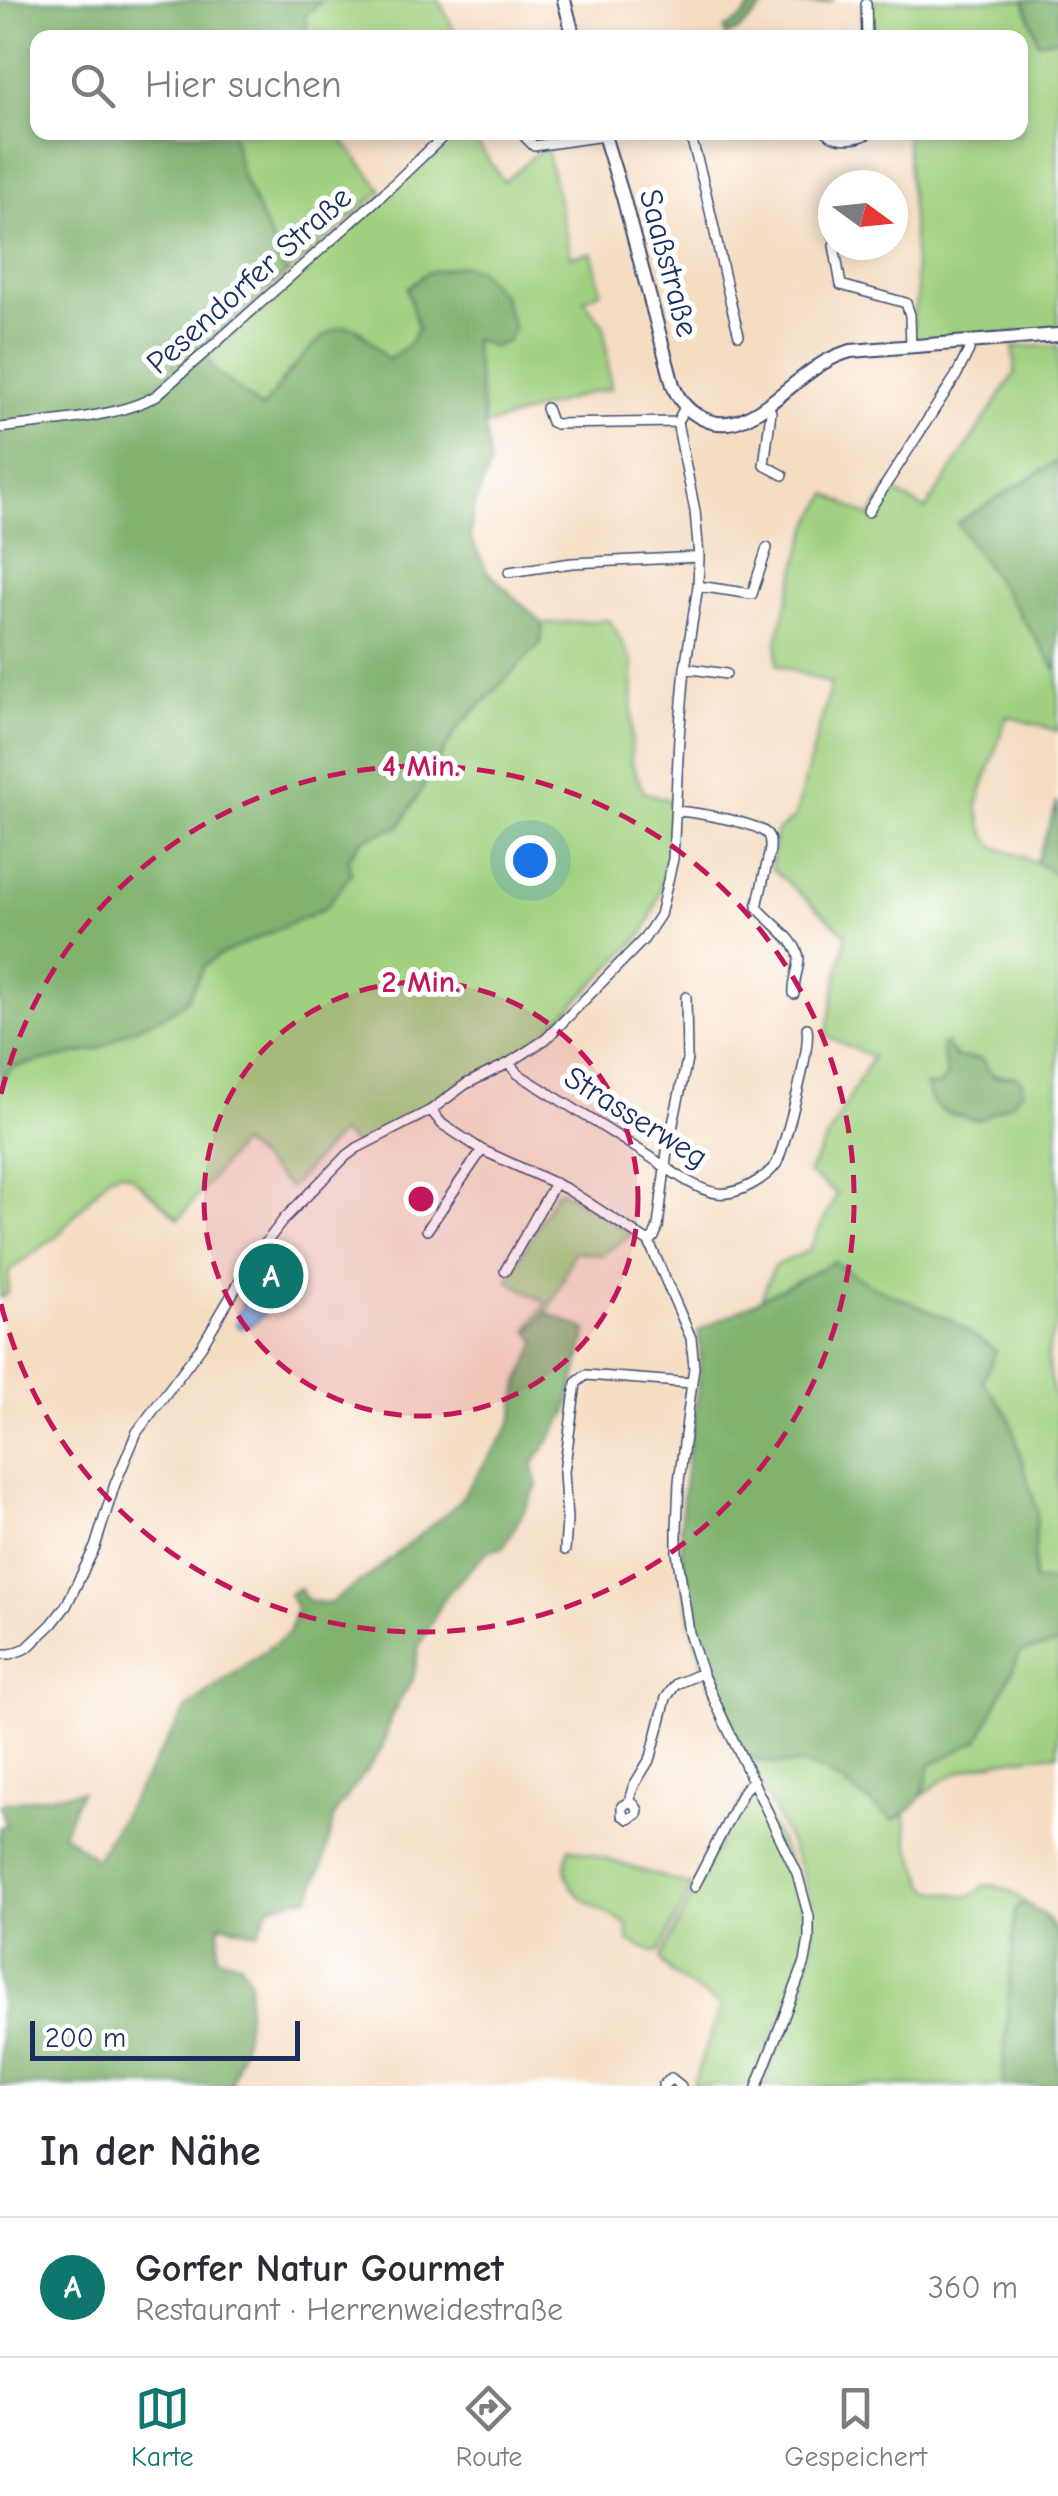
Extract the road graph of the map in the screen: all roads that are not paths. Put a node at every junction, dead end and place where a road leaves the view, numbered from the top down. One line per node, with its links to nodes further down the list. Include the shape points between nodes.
1 (564, 0): 3 (street)
2 (866, 4): 4 (street)
3 (572, 30)
4 (867, 30)
5 (439, 140): 19 (street, Pesendorfer Straße, via 157,395 116,411)
6 (528, 140): 7 (street, via 534,146)
7 (568, 140)
8 (605, 140): 16 (street, Saaßstraße, via 673,385)
9 (692, 140): 11 (street)
10 (837, 260): 14 (street, via 841,285 906,303)
11 (739, 335)
12 (1058, 335): 13 (street)
13 (968, 342): 14 (street); 21 (street, via 956,376)
14 (910, 348): 15 (street, via 840,354)
15 (766, 404): 16 (street, via 723,423); 20 (street, via 771,412 764,465)
16 (685, 407): 18 (street)
17 (546, 408): 18 (street, via 556,424)
18 (678, 422): 23 (street)
19 (0, 428)
20 (783, 475)
21 (868, 512)
22 (766, 548): 25 (street, via 752,594)
23 (699, 558): 24 (street); 25 (street)
24 (508, 572)
25 (698, 586): 26 (street)
26 (685, 668): 27 (street); 28 (street)
27 (726, 674)
28 (676, 810): 29 (street, via 767,834 770,850 757,907 799,952); 32 (street, via 671,877 653,928 559,1028)
29 (794, 994)
30 (686, 997): 35 (street, via 687,1060)
31 (808, 1028): 35 (street, Strasserweg, via 773,1170 739,1190 718,1193)
32 (510, 1063): 33 (street); 35 (street, Strasserweg)
33 (431, 1110): 34 (street); 42 (street, via 345,1157 274,1231 137,1432 66,1606 27,1648)
34 (482, 1150): 36 (street); 37 (street)
35 (665, 1166): 38 (street, via 658,1227)
36 (554, 1183): 38 (street); 39 (street)
37 (427, 1230)
38 (649, 1242): 40 (street, via 692,1338)
39 (505, 1271)
40 (692, 1382): 41 (street, via 586,1375 576,1383 564,1472); 43 (street, via 677,1552)
41 (565, 1550)
42 (0, 1654)
43 (702, 1673): 44 (street); 45 (street, via 676,1684 666,1698 651,1758)
44 (753, 1780): 46 (street); 49 (street, via 797,1873 809,1917 805,1962)
45 (629, 1802)
46 (694, 1887)
47 (663, 2086): 48 (street, via 671,2078)
48 (682, 2086)
49 (758, 2086)

